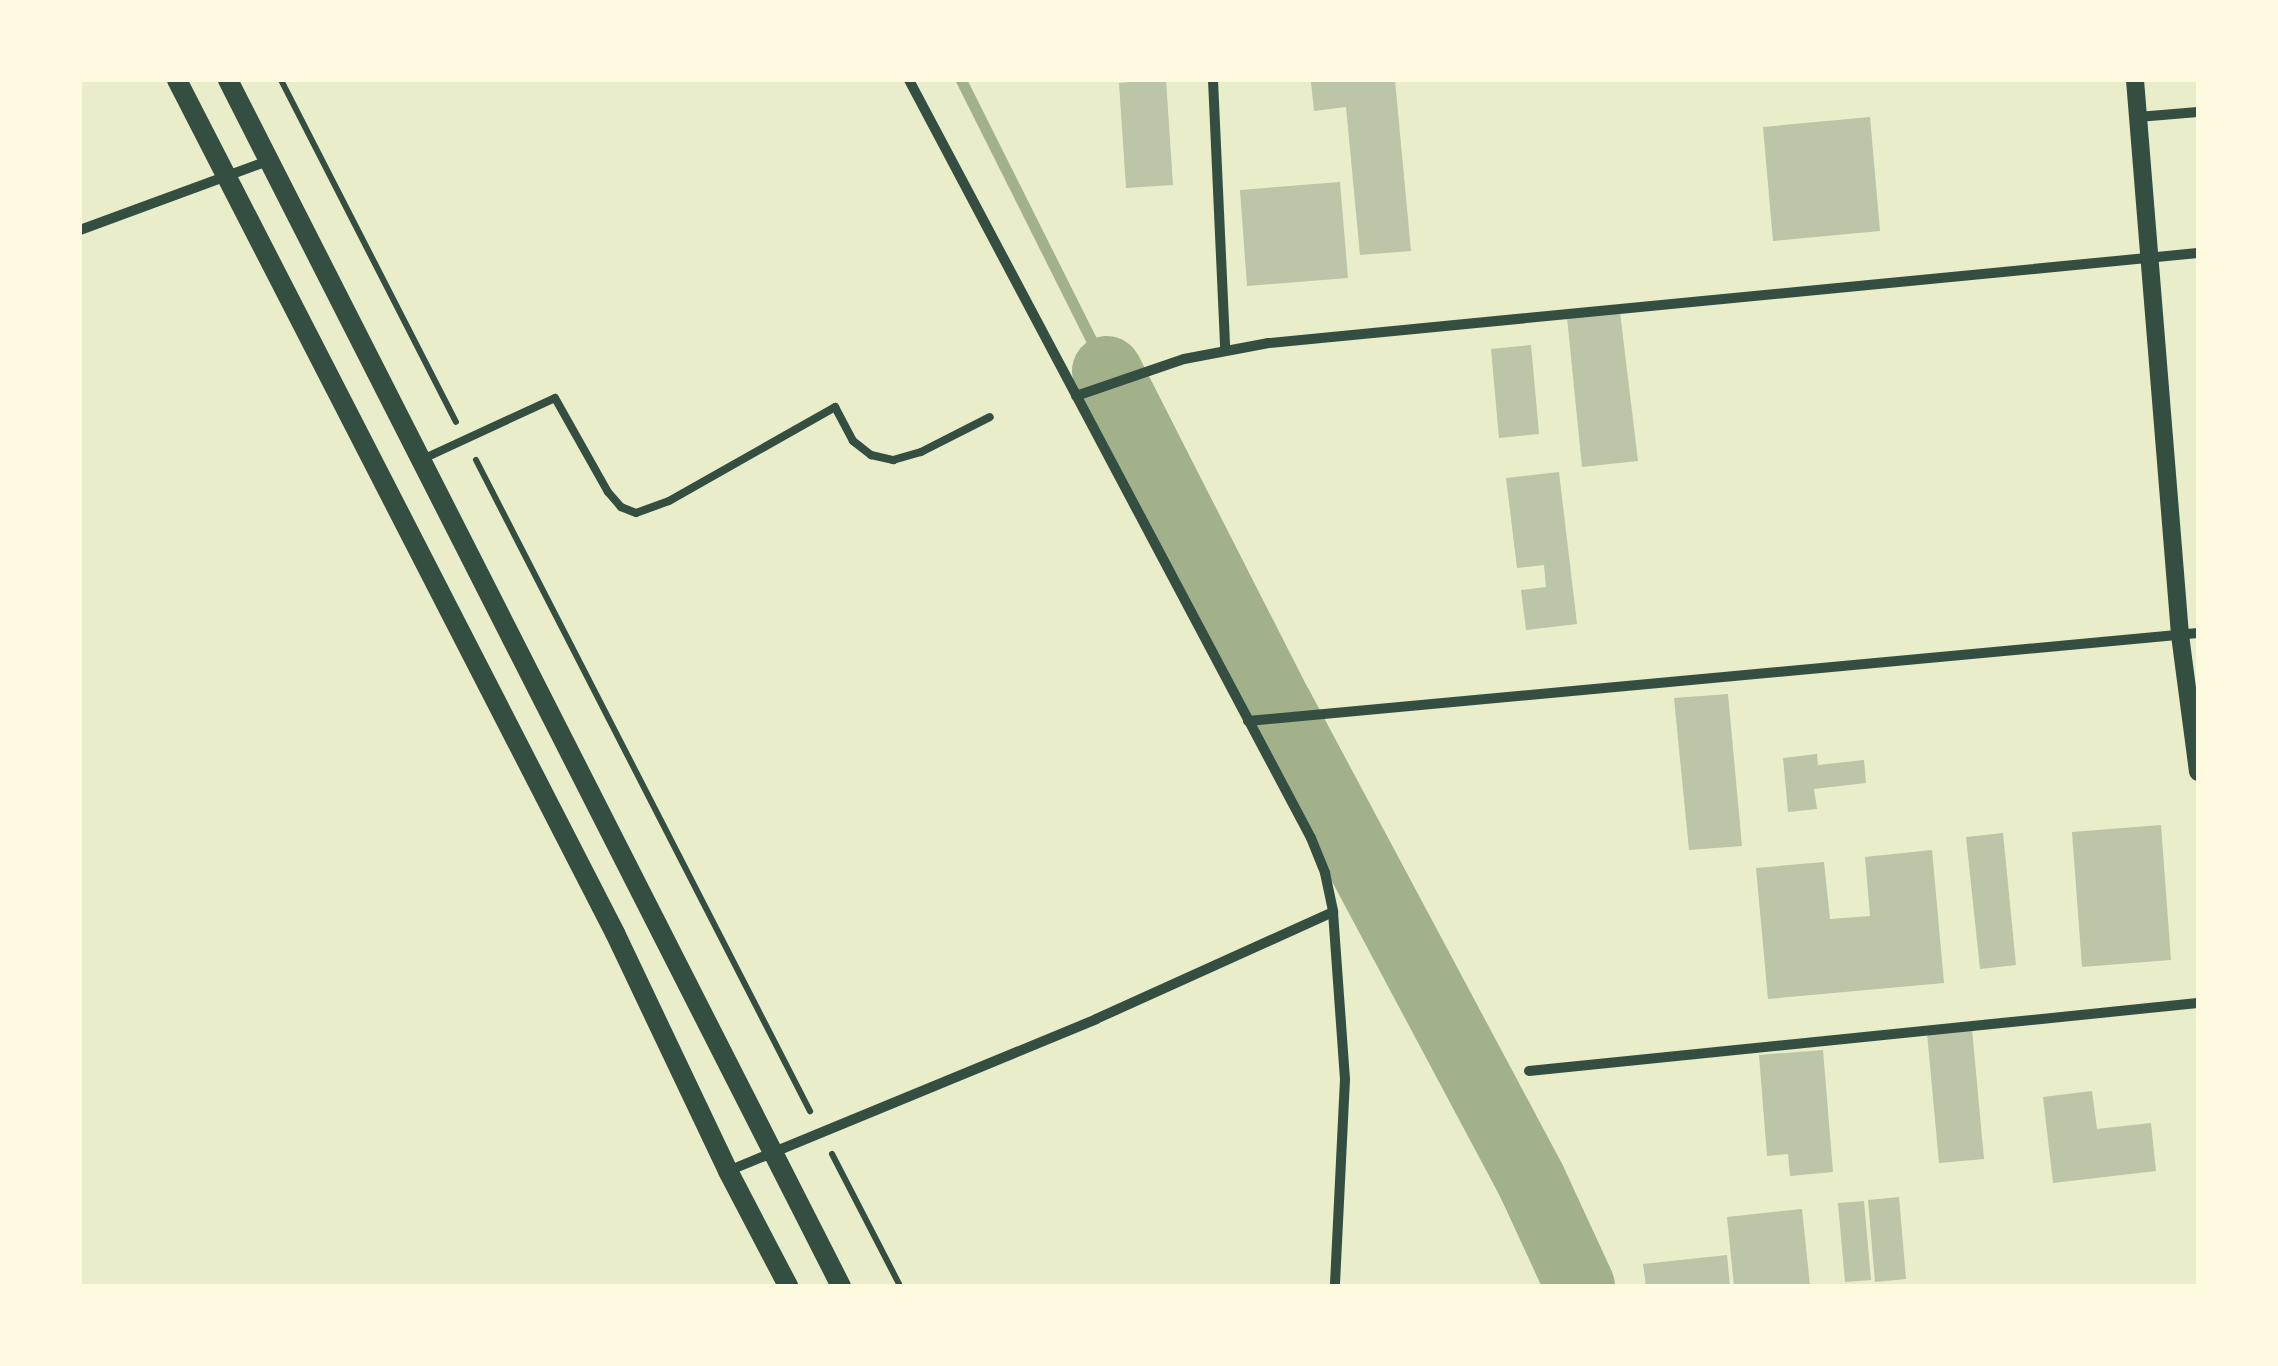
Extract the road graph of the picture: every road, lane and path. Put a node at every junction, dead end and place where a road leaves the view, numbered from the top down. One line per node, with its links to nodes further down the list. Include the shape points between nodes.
1 (177, 80): 10 (main road)
2 (228, 80): 9 (main road)
3 (281, 80): 17 (path)
4 (910, 80): 15 (street)
5 (1213, 80): 14 (street)
6 (2135, 80): 8 (street)
7 (2198, 112): 8 (street)
8 (2138, 118): 13 (street)
9 (269, 160): 10 (street); 18 (main road)
10 (228, 177): 11 (street); 27 (main road, via 615,933)
11 (80, 230)
12 (2198, 253): 13 (street)
13 (2150, 258): 14 (street); 19 (street)
14 (1226, 350): 15 (street)
15 (1076, 396): 20 (street)
16 (990, 417): 17 (lane, via 893,460 871,456 852,441 835,407 669,501 636,512 608,492 556,398)
17 (465, 440): 18 (lane); 25 (path)
18 (421, 460): 26 (main road)
19 (2189, 634): 20 (street); 21 (street)
20 (1248, 721): 22 (street, via 1311,838)
21 (2198, 772)
22 (1333, 912): 25 (street); 31 (street, via 1345,1079)
23 (2198, 1004): 24 (street)
24 (1529, 1071)
25 (820, 1132): 26 (street); 30 (path)
26 (774, 1150): 27 (street); 29 (main road)
27 (728, 1172): 28 (main road)
28 (788, 1286)
29 (841, 1286)
30 (900, 1286)
31 (1335, 1286)

